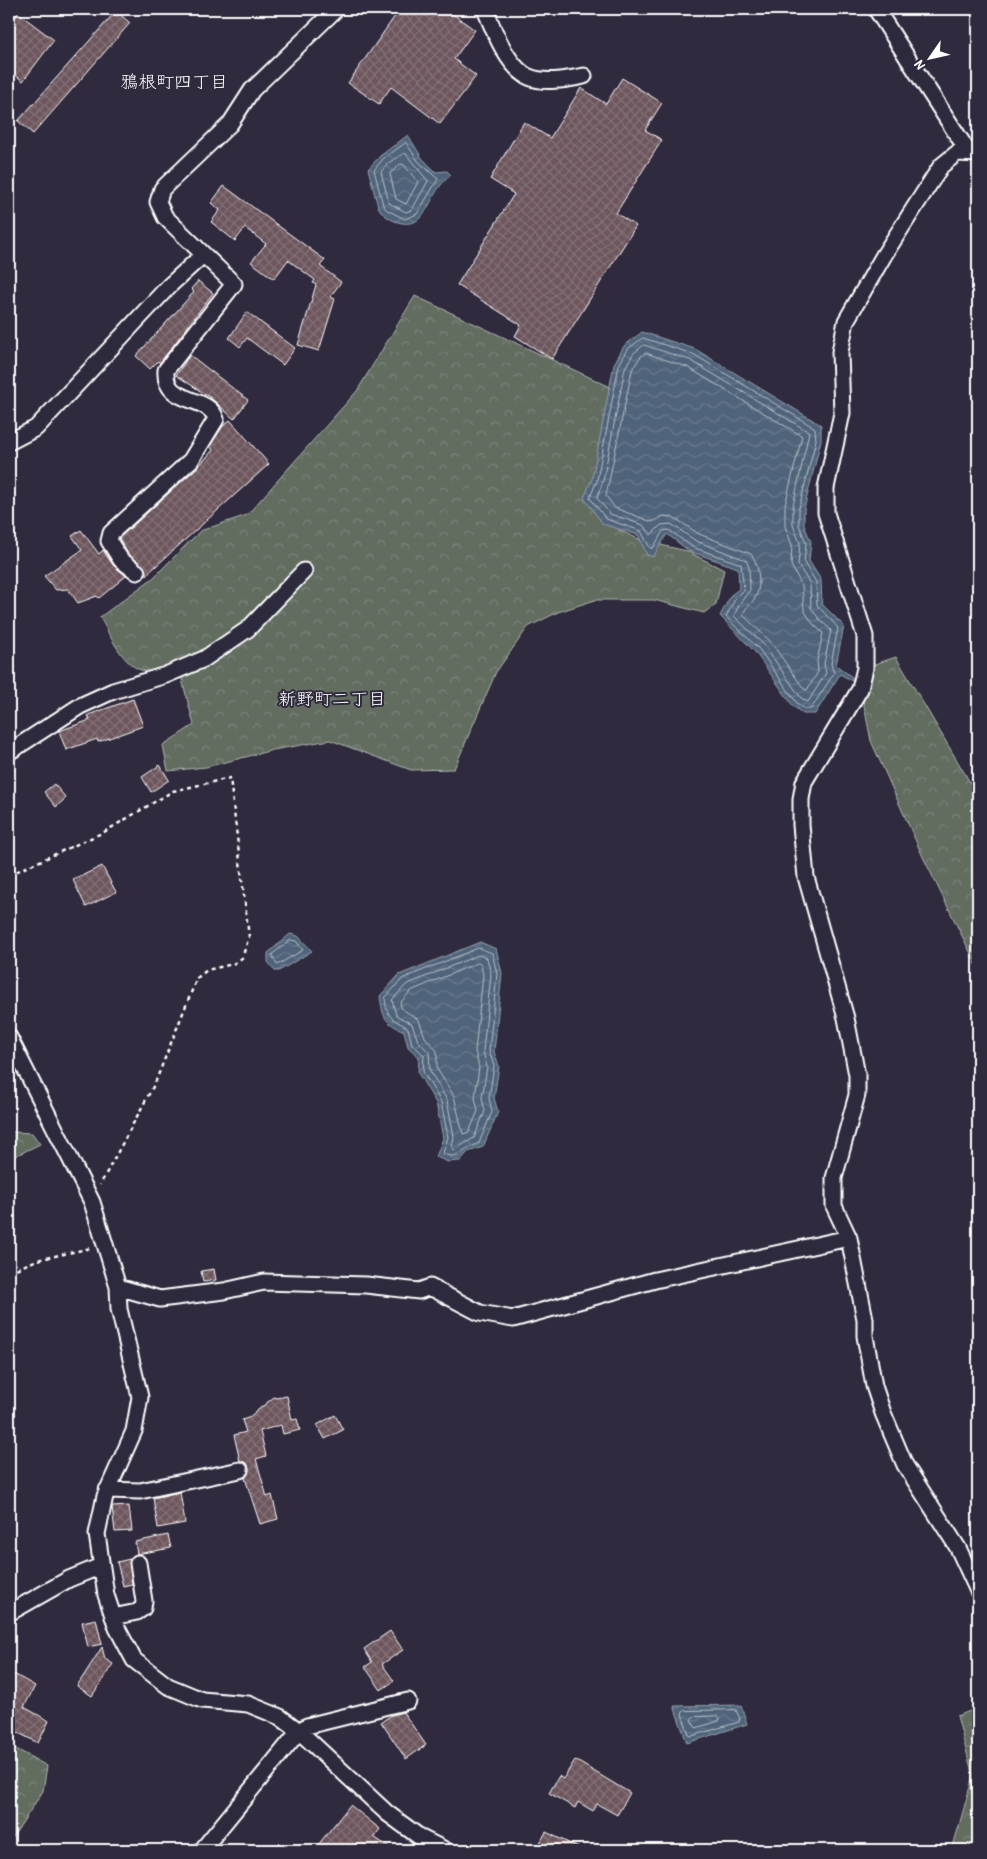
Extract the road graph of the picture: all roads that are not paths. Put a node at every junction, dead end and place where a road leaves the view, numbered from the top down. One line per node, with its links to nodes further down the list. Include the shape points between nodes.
1 (336, 9): 6 (street, via 252,90 230,124 162,188 160,211)
2 (485, 9): 4 (street, via 496,39 510,60 529,77 557,80)
3 (876, 9): 5 (street)
4 (584, 76)
5 (974, 154): 12 (street, via 956,154 940,166 846,321 840,352 842,413 826,488 826,513 865,636 865,668 860,690 804,782 801,825 806,877 846,1018 857,1075 857,1095 834,1178 834,1206)
6 (202, 255): 7 (street, via 169,286 43,422 28,434); 9 (street, via 234,284 170,362 165,377 177,394 208,407 216,419 191,460 111,533 109,541 121,560)
7 (9, 442)
8 (304, 571): 10 (street, via 248,629 204,659 80,706)
9 (136, 572)
10 (9, 752)
11 (9, 1037): 13 (street, via 92,1202)
12 (850, 1238): 13 (street, via 655,1280 513,1319 480,1313 430,1287 419,1291 366,1285 264,1282 224,1291 160,1298); 18 (street, via 874,1386 882,1413 905,1465 958,1548)
13 (118, 1287): 15 (street, via 119,1309 140,1397 134,1431)
14 (240, 1470): 15 (street, via 140,1491)
15 (107, 1490): 17 (street, via 97,1534)
16 (138, 1563): 20 (street, via 143,1608)
17 (101, 1566): 19 (street, via 70,1579); 20 (street)
18 (978, 1591)
19 (9, 1613)
20 (113, 1617): 22 (street, via 134,1660 168,1686 202,1700 248,1704 280,1717)
21 (408, 1701): 22 (street, via 307,1726)
22 (299, 1732): 23 (street); 24 (street, via 387,1813 421,1838)
23 (202, 1850)
24 (445, 1850)

